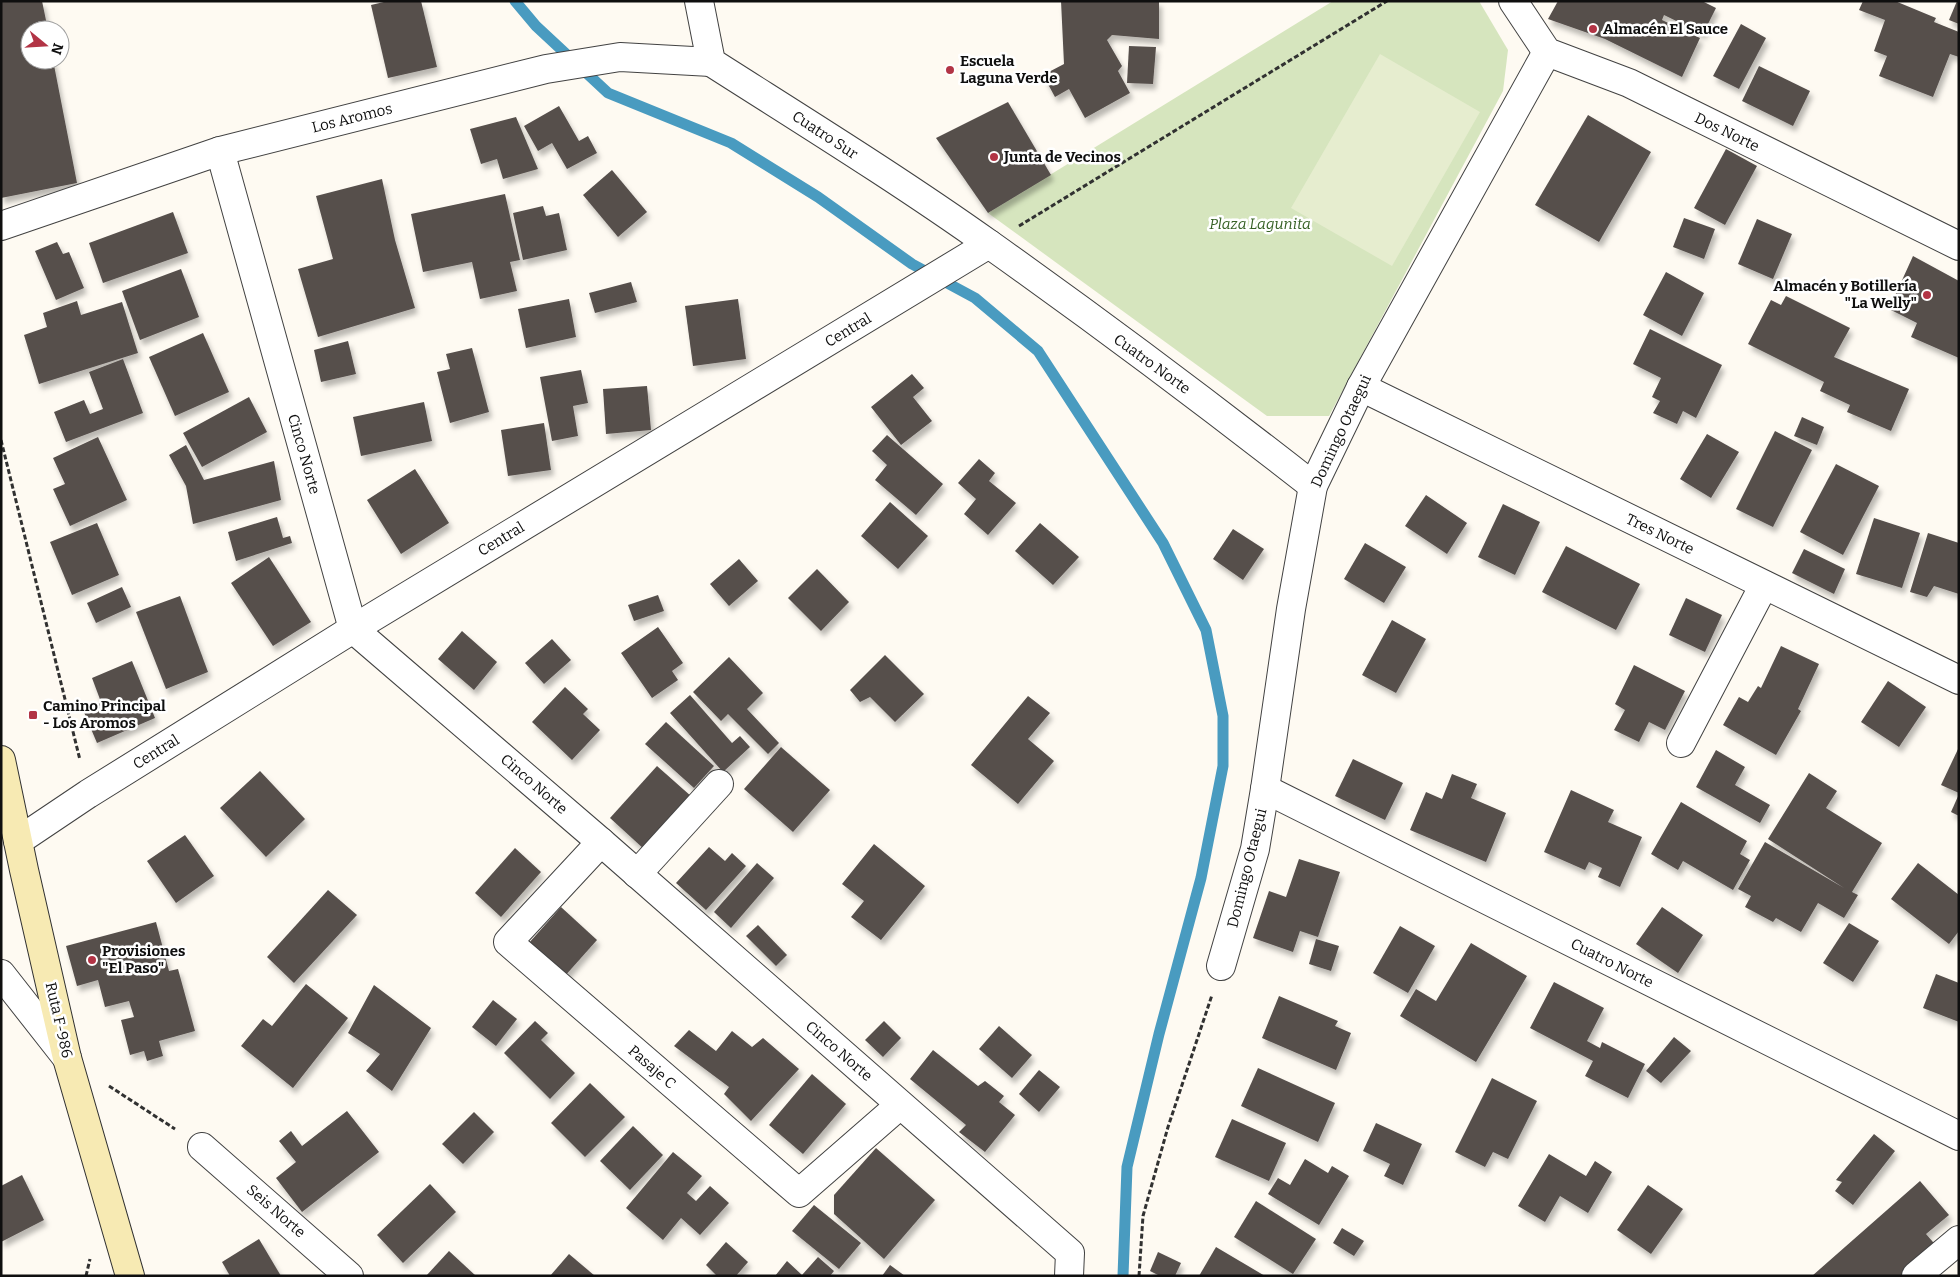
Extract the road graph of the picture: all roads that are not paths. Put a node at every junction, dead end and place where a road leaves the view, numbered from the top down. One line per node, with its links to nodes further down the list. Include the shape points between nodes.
1 (699, 1): 4 (street)
2 (1513, 1): 3 (street)
3 (1547, 52): 8 (street, Dos Norte, via 1629,83); 9 (street, Domingo Otaegui)
4 (712, 62): 5 (street, Los Aromos, via 620,56 546,70); 7 (street, Cuatro Sur)
5 (220, 151): 6 (street, Los Aromos); 12 (street, Cinco Norte)
6 (1, 226)
7 (989, 244): 10 (street, Cuatro Norte); 12 (street, Central)
8 (1959, 246)
9 (1360, 387): 10 (street, Domingo Otaegui); 11 (street, Tres Norte)
10 (1313, 486): 17 (street, Domingo Otaegui)
11 (1764, 585): 13 (street, Tres Norte); 14 (street)
12 (353, 629): 18 (street, Central); 19 (street, Cinco Norte)
13 (1959, 680)
14 (1681, 743)
15 (1, 760): 18 (main road, Ruta F-986)
16 (719, 784): 20 (street)
17 (1265, 789): 21 (street, Domingo Otaegui, via 1255,849); 25 (street, Cuatro Norte)
18 (18, 841): 23 (main road, Ruta F-986)
19 (601, 842): 20 (street, Cinco Norte); 24 (street, Pasaje C, via 508,942 798,1193)
20 (637, 874): 24 (street, Cinco Norte)
21 (1222, 966)
22 (1, 974): 23 (street)
23 (67, 1058): 28 (main road, Ruta F-986)
24 (900, 1105): 30 (street, Cinco Norte, via 1070,1253)
25 (1959, 1136)
26 (202, 1147): 29 (street, Seis Norte)
27 (1959, 1240): 31 (street)
28 (130, 1276)
29 (349, 1276)
30 (1069, 1276)
31 (1916, 1276)

